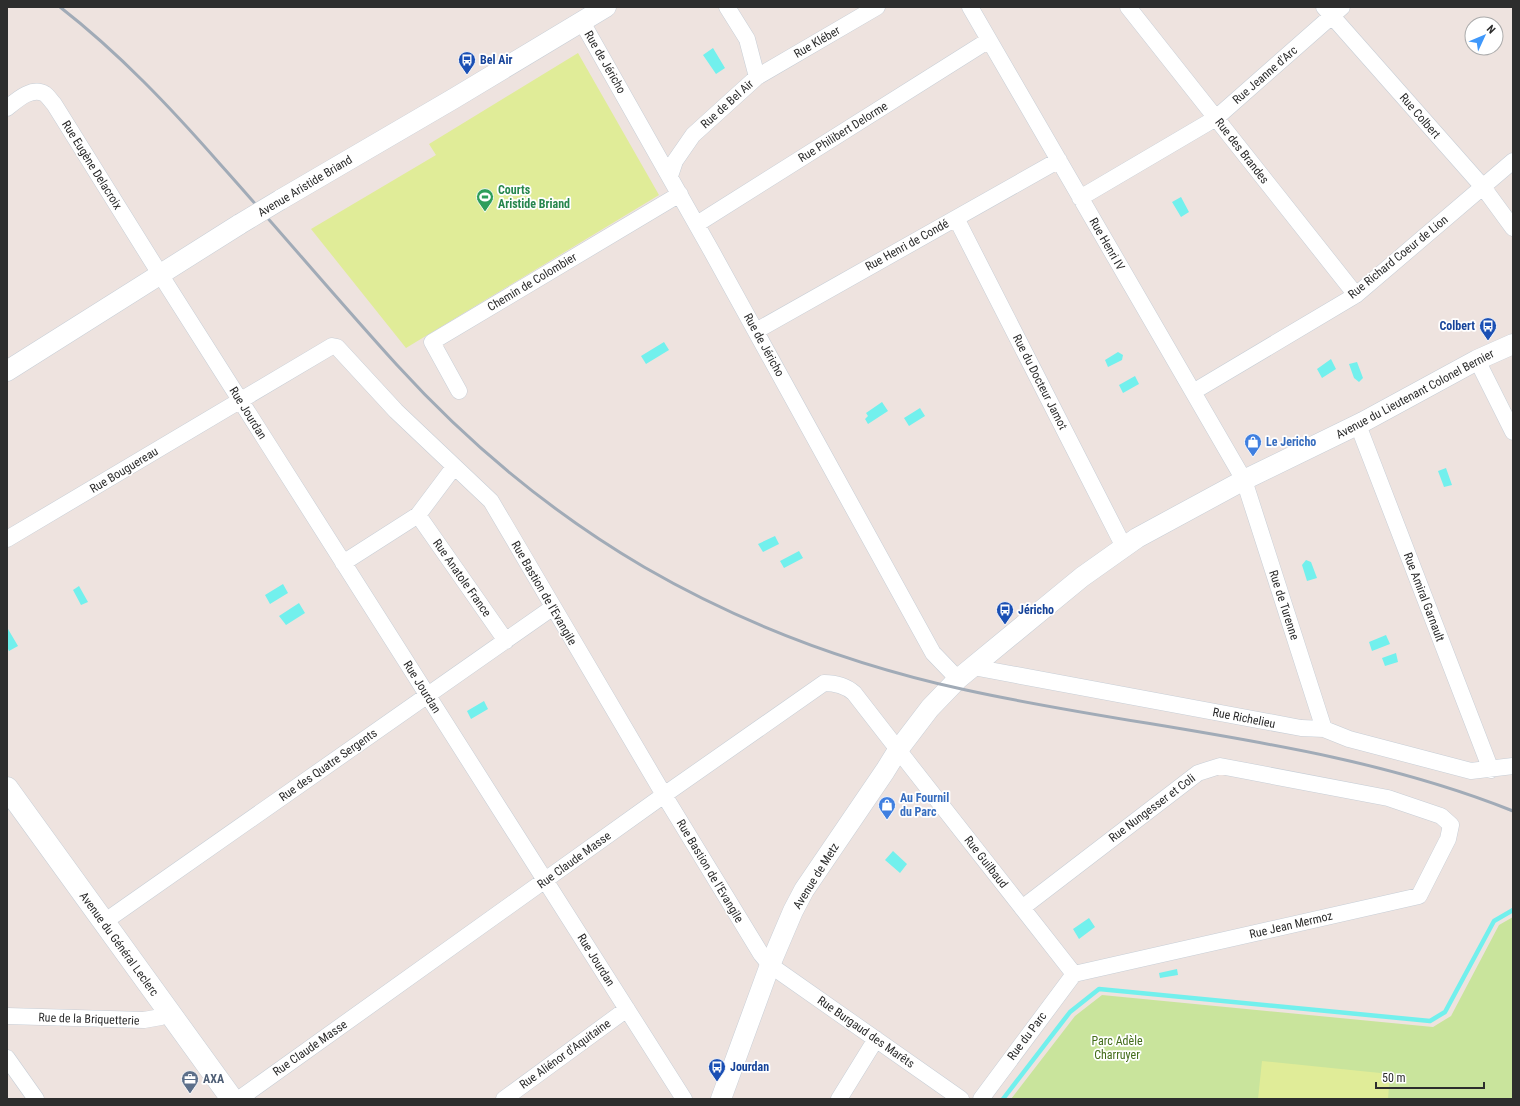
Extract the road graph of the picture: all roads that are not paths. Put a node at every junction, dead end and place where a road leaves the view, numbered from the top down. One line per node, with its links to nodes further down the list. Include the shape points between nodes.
1 (606, 7): 7 (street, Avenue Aristide Briand)
2 (727, 7): 9 (street, Rue de Bel Air, via 747,39)
3 (877, 7): 9 (street, Rue Kléber)
4 (970, 7): 8 (street, Rue Henri IV)
5 (1128, 7): 11 (street, Rue des Brandes)
6 (1332, 10): 11 (street, Rue Jeanne d'Arc); 15 (street, Rue Colbert)
7 (578, 14): 14 (street, Rue de Jéricho); 21 (street, Avenue Aristide Briand, bridge)
8 (989, 40): 12 (street, Rue Henri IV); 19 (street, Rue Philibert Delorme)
9 (757, 77): 14 (street, Rue de Bel Air, via 693,135 675,161)
10 (7, 108): 21 (street, Rue Eugène Delacroix, via 25,95 36,92 45,95 54,104)
11 (1216, 118): 17 (street, Rue Jeanne d'Arc); 22 (street, Rue des Brandes)
12 (1059, 160): 17 (street, Rue Henri IV); 18 (street, Rue Henri de Condé)
13 (1513, 161): 15 (street, Rue Richard Coeur de Lion)
14 (670, 176): 16 (street, Rue de Jéricho)
15 (1482, 187): 20 (street, Rue Colbert); 22 (street, Rue Richard Coeur de Lion)
16 (680, 194): 19 (street, Rue de Jéricho); 27 (street, Chemin de Colombier, via 432,342)
17 (1080, 198): 28 (street, Rue Henri IV)
18 (956, 218): 23 (street, Rue Henri de Condé); 36 (street, Rue du Docteur Jamot)
19 (697, 224): 23 (street, Rue de Jéricho)
20 (1513, 228)
21 (160, 274): 26 (street, Avenue Aristide Briand); 29 (street, Rue Jourdan)
22 (1356, 294): 28 (street, Rue Richard Coeur de Lion)
23 (756, 331): 40 (street, Rue de Jéricho, via 933,653)
24 (1513, 344): 25 (street, Avenue du Lieutenant Colonel Bernier)
25 (1477, 360): 30 (street, Avenue du Lieutenant Colonel Bernier); 31 (street)
26 (7, 371)
27 (459, 390)
28 (1193, 392): 33 (street, Rue Henri IV)
29 (241, 401): 32 (street, Rue Bastion de l'Evangile, via 332,346 337,347 396,411); 35 (street, Rue Bouguereau); 37 (street, Rue Jourdan)
30 (1358, 425): 33 (street, Avenue du Lieutenant Colonel Bernier); 45 (street, Rue Amiral Garnault)
31 (1513, 432)
32 (454, 468): 34 (street); 38 (street, Rue Bastion de l'Evangile, via 490,501)
33 (1244, 480): 36 (street, Avenue du Lieutenant Colonel Bernier); 42 (street, Rue de Turenne)
34 (418, 515): 37 (street); 39 (street, Rue Anatole France)
35 (7, 539)
36 (1124, 547): 40 (street, Avenue du Lieutenant Colonel Bernier, via 1082,577)
37 (343, 563): 41 (street, Rue Jourdan)
38 (552, 608): 39 (street, Rue des Quatre Sergents); 47 (street, Rue Bastion de l'Evangile)
39 (506, 641): 41 (street, Rue des Quatre Sergents)
40 (966, 673): 42 (street, Rue Richelieu, via 1301,728); 43 (street, Avenue de Metz, via 930,708)
41 (428, 695): 49 (street, Rue Jourdan); 51 (street, Rue des Quatre Sergents)
42 (1324, 729): 45 (street, Rue Richelieu, via 1350,739 1471,771)
43 (898, 750): 47 (street, Rue Claude Masse, via 854,693 848,688 824,683); 50 (street, Rue Guilbaud); 52 (street, Avenue de Metz, via 804,890)
44 (1513, 766): 45 (street, Rue Richelieu)
45 (1491, 770)
46 (7, 788): 51 (main road, Avenue du Général Leclerc)
47 (664, 795): 49 (street, Rue Claude Masse); 52 (street, Rue Bastion de l'Evangile)
48 (1441, 816): 50 (street, Rue Nungesser et Coli, via 1388,798 1220,766 1198,773); 53 (street, Rue Jean Mermoz, via 1451,825 1448,839 1419,896)
49 (545, 881): 54 (street, Rue Jourdan); 61 (street, Rue Claude Masse)
50 (1022, 908): 53 (street, Rue Guilbaud)
51 (104, 922): 55 (main road, Avenue du Général Leclerc)
52 (770, 965): 57 (street, Rue Burgaud des Marêts); 64 (street, Avenue de Metz)
53 (1074, 974): 67 (street, Rue du Parc)
54 (627, 1009): 62 (street, Rue Aliénor d'Aquitaine); 63 (street, Rue Jourdan)
55 (169, 1012): 56 (street, Rue de la Briquetterie, via 161,1017 144,1020); 60 (main road, Avenue du Général Leclerc)
56 (7, 1016)
57 (876, 1039): 65 (street); 66 (street, Rue Burgaud des Marêts)
58 (7, 1058): 59 (street)
59 (36, 1099)
60 (232, 1099)
61 (239, 1099)
62 (504, 1099)
63 (684, 1099)
64 (721, 1099)
65 (838, 1099)
66 (961, 1099)
67 (981, 1099)

